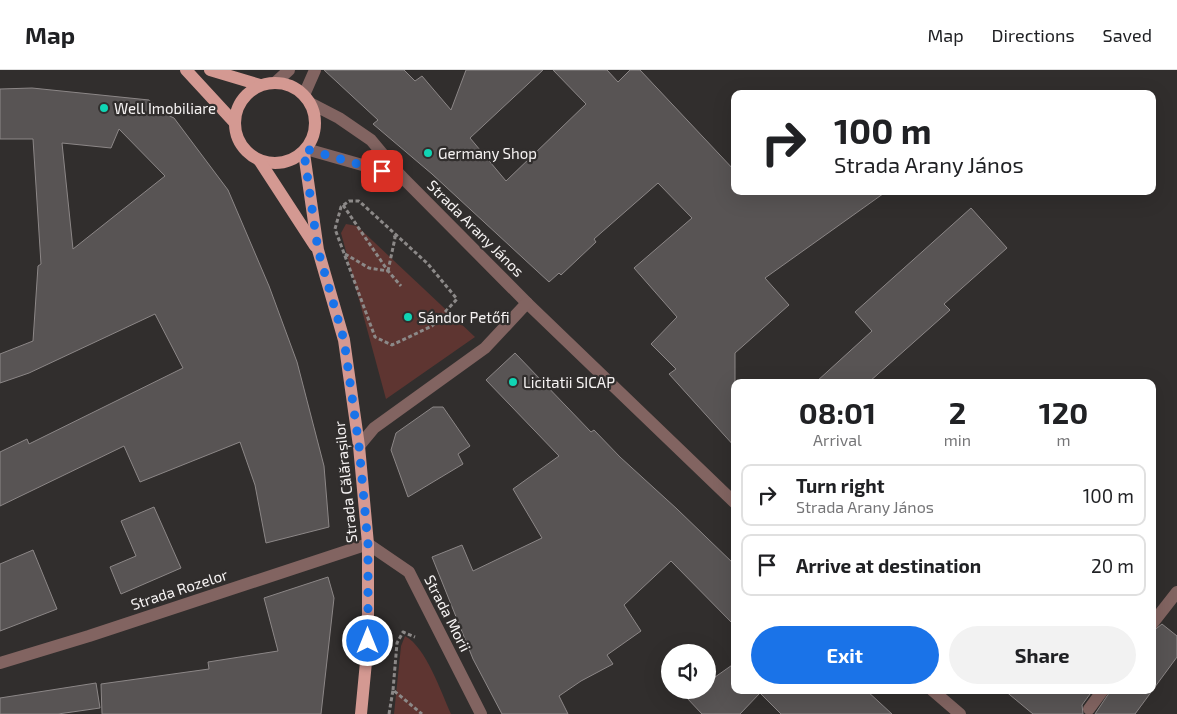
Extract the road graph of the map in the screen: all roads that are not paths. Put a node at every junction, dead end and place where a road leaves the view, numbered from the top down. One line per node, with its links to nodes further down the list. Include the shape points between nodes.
1 (186, 70): 8 (main road)
2 (210, 70): 6 (main road)
3 (289, 70): 5 (street)
4 (315, 70): 7 (street)
5 (276, 82): 6 (main road); 7 (main road, via 291,86)
6 (260, 85): 8 (main road, via 237,107)
7 (307, 99): 9 (main road, via 316,124 313,139); 11 (street, Strada Arany János, via 371,140)
8 (234, 122): 10 (main road, via 237,139 246,152)
9 (305, 151): 10 (main road, via 290,161 275,164); 11 (street, Strada Arany János); 12 (main road, Strada Călărașilor)
10 (259, 160): 12 (main road, Strada Călărașilor)
11 (401, 176): 13 (street, Strada Arany János)
12 (318, 250): 14 (main road, Strada Călărașilor, via 344,340)
13 (527, 303): 14 (street, via 486,348 374,428); 15 (street, Strada Arany János)
14 (359, 446): 16 (main road, Strada Călărașilor)
15 (731, 499)
16 (368, 544): 19 (street, Strada Rozelor); 23 (main road, Strada Călărașilor, via 368,641); 24 (street, Strada Morii, via 409,572)
17 (1177, 592): 18 (street)
18 (1156, 619)
19 (0, 663)
20 (937, 694): 25 (street)
21 (1100, 694): 22 (street)
22 (1089, 709)
23 (361, 714)
24 (481, 714)
25 (960, 714)

